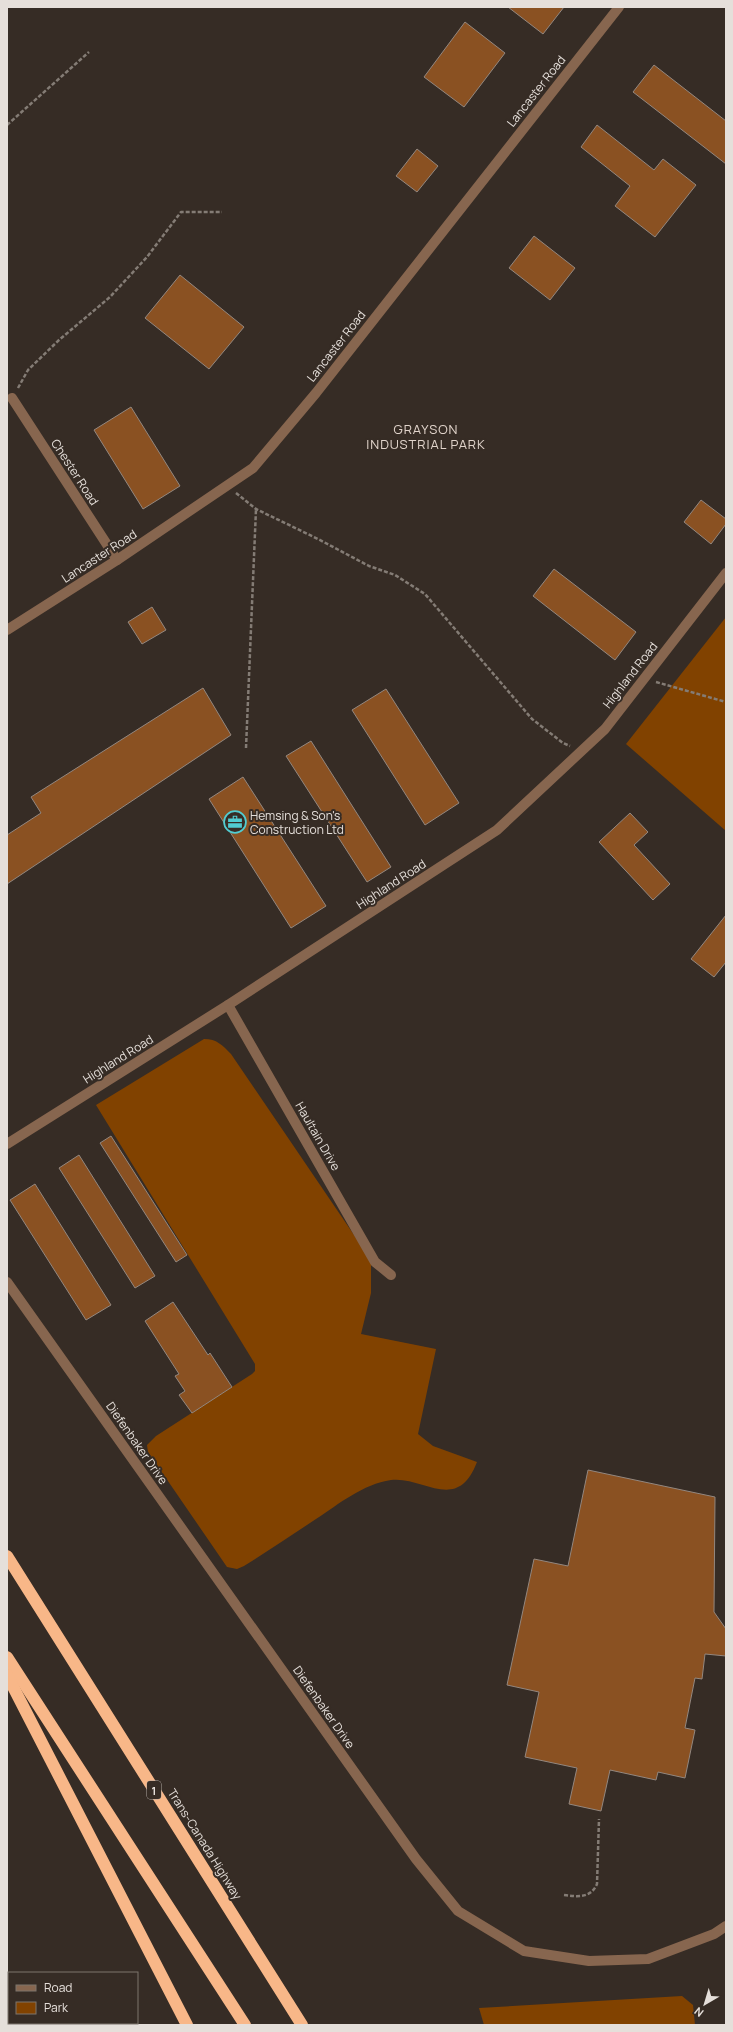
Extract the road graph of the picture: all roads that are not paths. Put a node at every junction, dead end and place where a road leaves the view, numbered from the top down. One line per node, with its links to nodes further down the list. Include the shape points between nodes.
1 (619, 7): 3 (street, Lancaster Road, via 316,393 253,468)
2 (12, 398): 3 (street, Chester Road)
3 (117, 560): 5 (street, Lancaster Road)
4 (726, 572): 6 (street, Highland Road, via 605,729 498,830)
5 (7, 630)
6 (228, 1005): 7 (street, Highland Road); 8 (street, Haultain Drive, via 376,1262)
7 (7, 1144)
8 (390, 1275)
9 (7, 1282): 13 (street, Diefenbaker Drive, via 416,1859 458,1911 524,1951 589,1961 648,1959 714,1934)
10 (7, 1556): 16 (highway, Trans-Canada Highway / 1)
11 (7, 1656): 15 (highway)
12 (7, 1675): 14 (highway)
13 (726, 1926)
14 (187, 2025)
15 (245, 2025)
16 (302, 2025)

